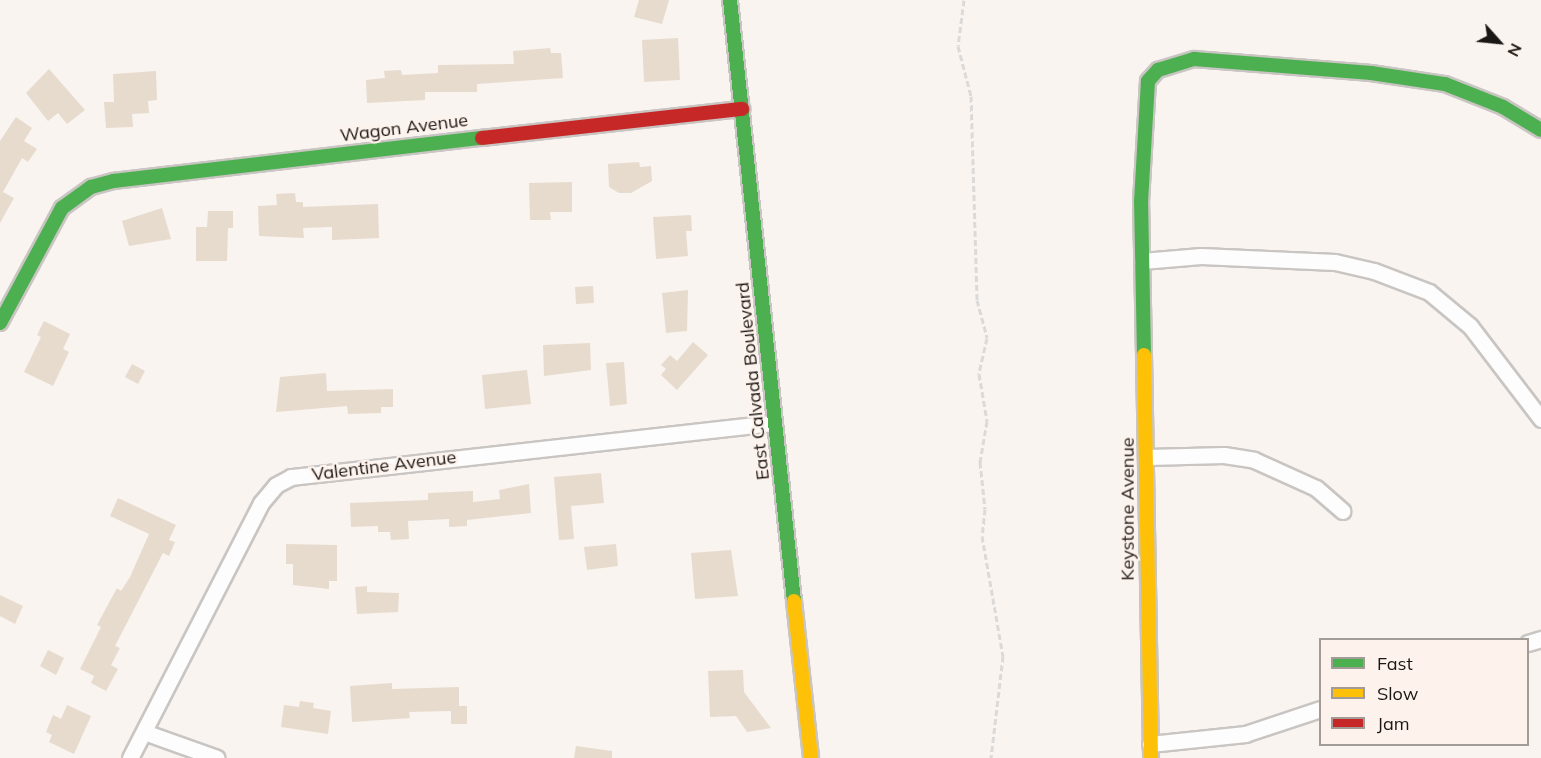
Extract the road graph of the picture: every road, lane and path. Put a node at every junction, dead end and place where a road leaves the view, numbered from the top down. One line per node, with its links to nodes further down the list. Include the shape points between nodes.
1 (730, 0): 3 (street, East Calvada Boulevard)
2 (964, 0): 17 (path, via 958,46 970,96 977,300 987,338 979,374 987,421 980,462 985,509 982,536 1003,656)
3 (742, 109): 6 (street, Wagon Avenue, via 114,181 73,197 62,208); 8 (street, East Calvada Boulevard)
4 (1541, 130): 5 (street, Keystone Avenue, via 1495,103 1446,84 1253,62 1172,63 1158,69 1145,91)
5 (1142, 261): 7 (street, via 1201,256 1335,262 1374,271 1429,292 1470,326); 9 (street, Keystone Avenue)
6 (0, 323)
7 (1541, 419)
8 (774, 423): 12 (street, Valentine Avenue, via 291,477 276,485 261,503); 16 (street, East Calvada Boulevard)
9 (1148, 457): 10 (street, via 1224,455 1254,460 1316,488); 13 (street, Keystone Avenue, via 1144,511)
10 (1341, 511)
11 (1319, 709): 13 (street, via 1245,734)
12 (144, 732): 14 (street, Valentine Avenue); 15 (street)
13 (1150, 751)
14 (130, 758)
15 (217, 758)
16 (812, 758)
17 (991, 758)

